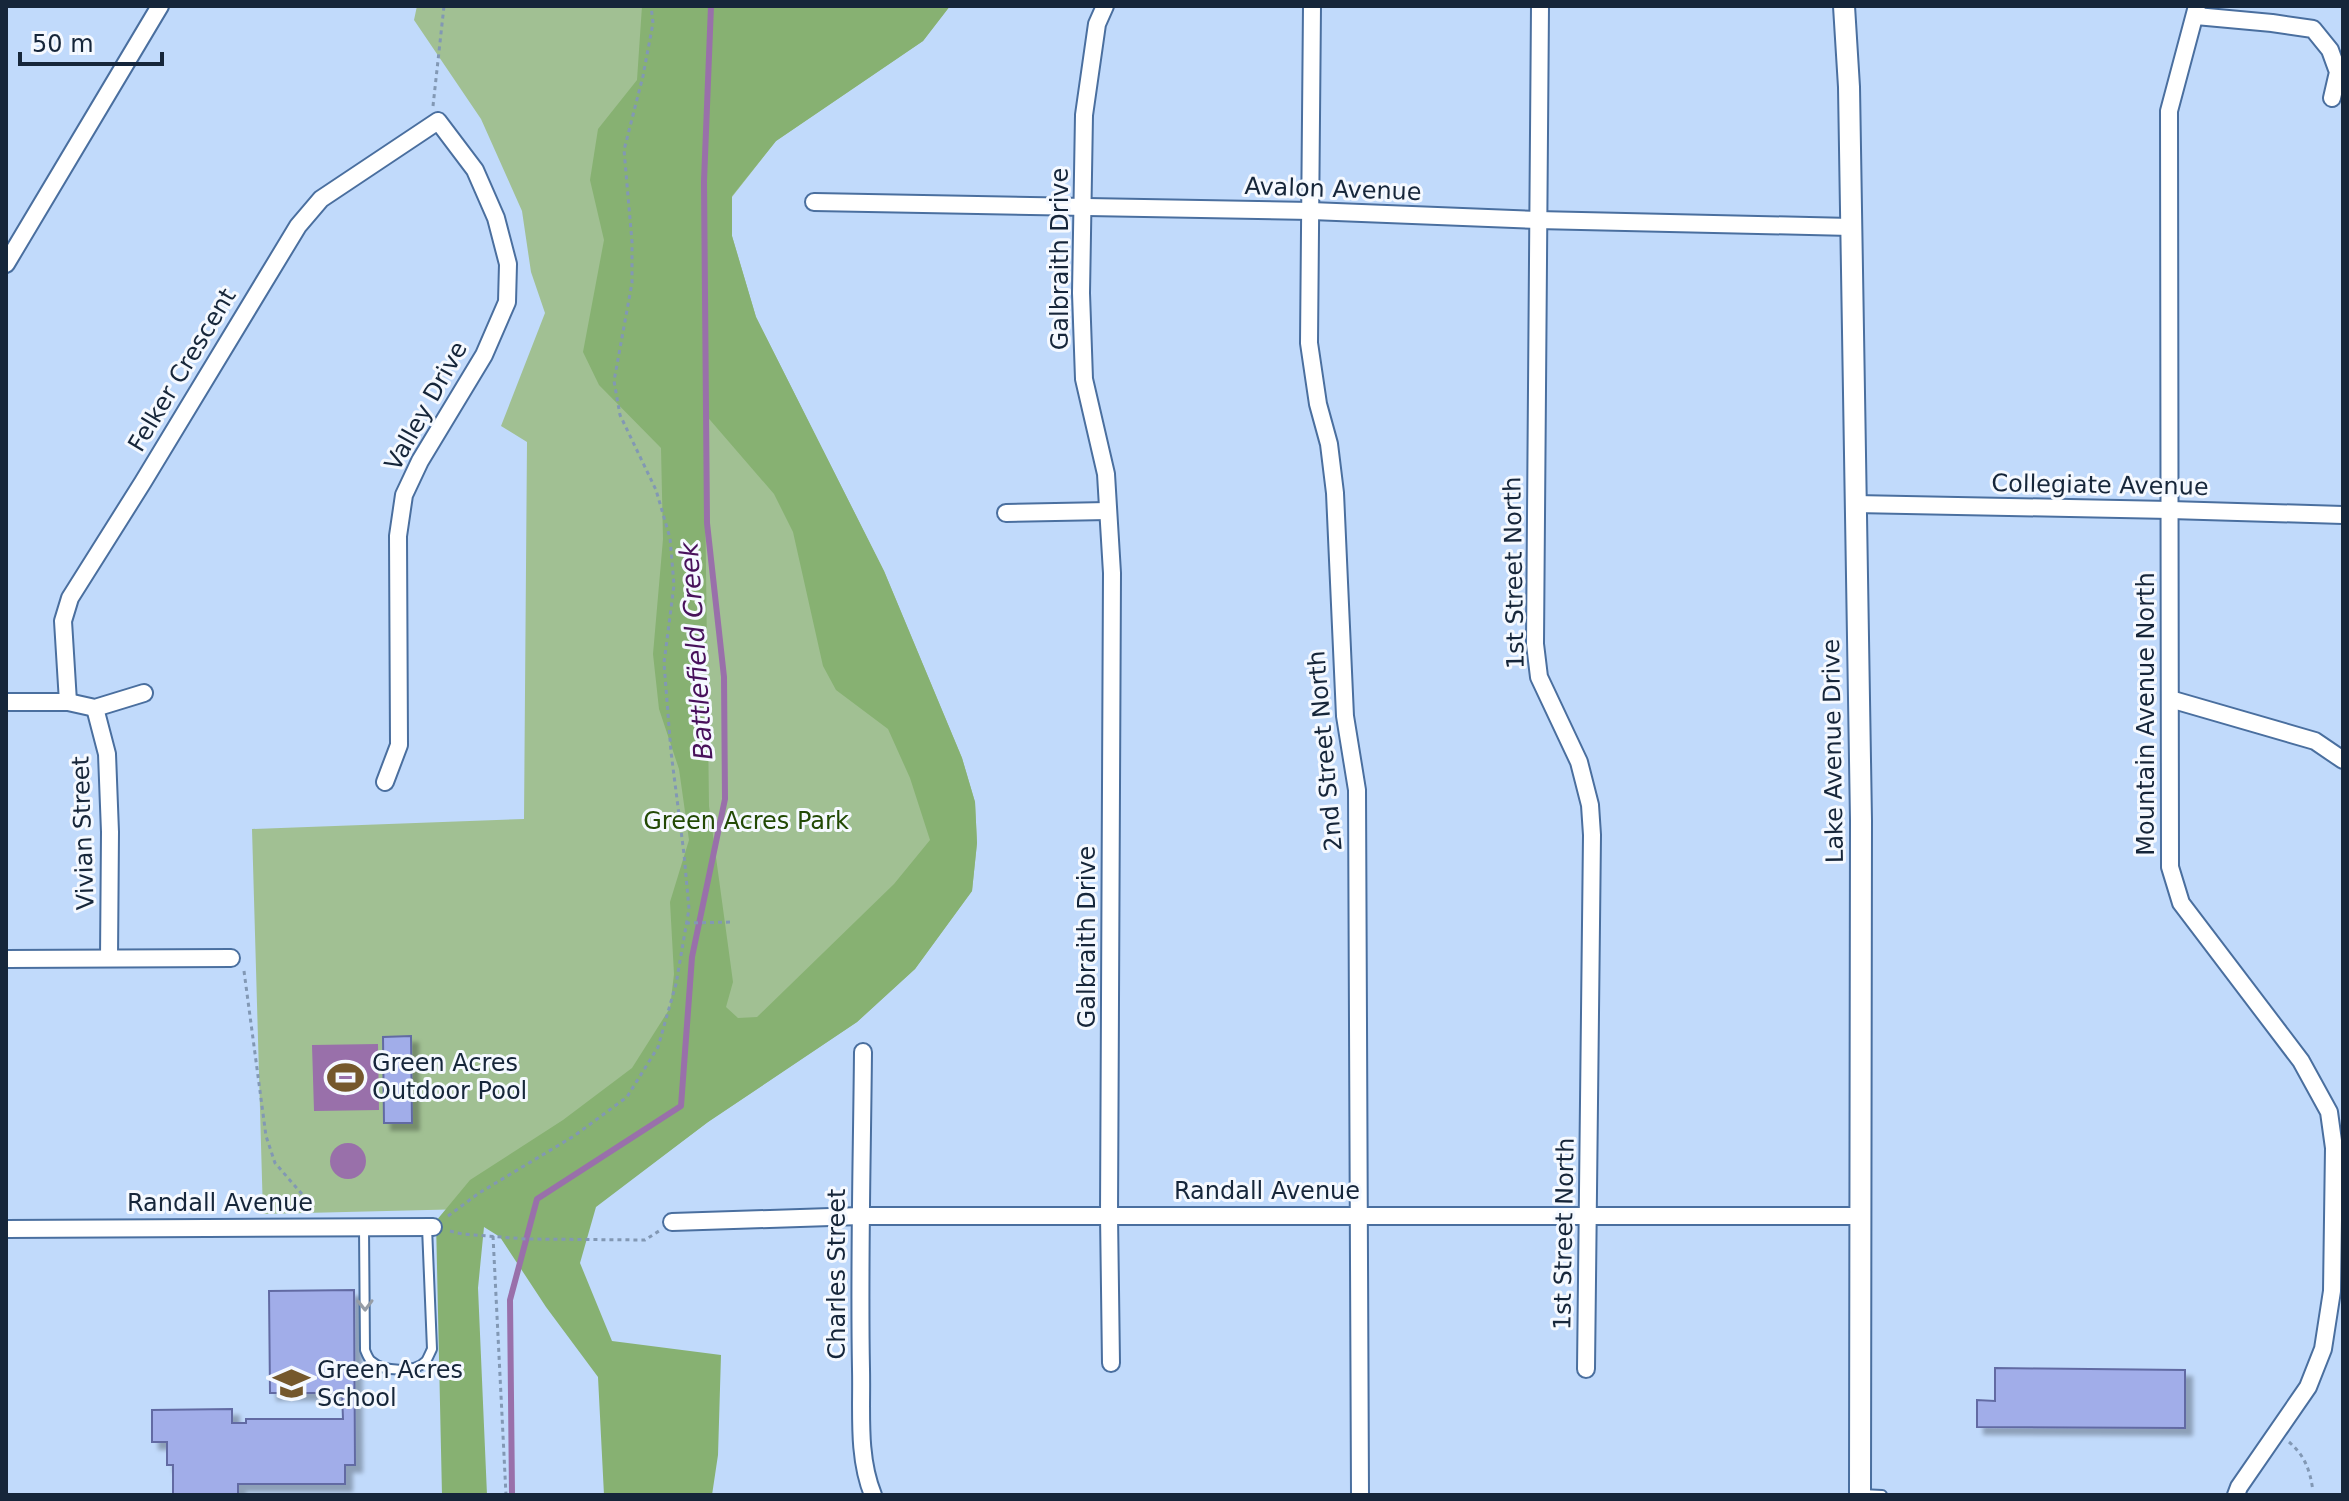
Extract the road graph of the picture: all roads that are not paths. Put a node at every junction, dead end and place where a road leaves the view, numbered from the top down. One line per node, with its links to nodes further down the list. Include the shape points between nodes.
1 (160, 6): 14 (street)
2 (1105, 6): 10 (street, Galbraith Drive, via 1097,24 1084,115)
3 (1312, 6): 11 (street, 2nd Street North)
4 (1540, 6): 12 (street, 1st Street North)
5 (1844, 6): 13 (street, Lake Avenue Drive)
6 (2197, 11): 7 (street, via 2313,29 2330,50 2338,72); 16 (street, Mountain Avenue North, via 2169,111)
7 (2332, 98)
8 (438, 121): 23 (street, Felker Crescent, via 321,199 298,226 70,598 63,621); 26 (street, Valley Drive, via 475,170 496,218 508,264 507,302 484,355 404,495 398,536 399,745)
9 (814, 202): 10 (street, Avalon Avenue)
10 (1083, 207): 11 (street, Avalon Avenue); 17 (street, Galbraith Drive, via 1084,379 1106,474)
11 (1311, 211): 12 (street, Avalon Avenue); 32 (street, 2nd Street North, via 1309,343 1335,493 1345,716 1357,790)
12 (1537, 220): 13 (street, Avalon Avenue); 34 (street, 1st Street North, via 1535,644 1539,677 1579,762 1590,805)
13 (1851, 227): 15 (street, Lake Avenue Drive)
14 (6, 264)
15 (1855, 504): 16 (street, Collegiate Avenue); 35 (street, Lake Avenue Drive)
16 (2170, 510): 19 (street, Collegiate Avenue); 21 (street, Mountain Avenue North)
17 (1108, 511): 18 (street); 31 (street, Galbraith Drive)
18 (1006, 513)
19 (2343, 515)
20 (144, 693): 24 (street)
21 (2170, 699): 25 (street, via 2315,741); 46 (street, Mountain Avenue North, via 2170,867 2181,903 2301,1061 2329,1112 2334,1148 2332,1291 2323,1349 2308,1387)
22 (6, 702): 23 (street)
23 (68, 702): 24 (street)
24 (95, 708): 27 (street, Vivian Street, via 107,754)
25 (2343, 760)
26 (385, 782)
27 (109, 958): 28 (street); 29 (street)
28 (231, 958)
29 (6, 959)
30 (863, 1052): 33 (street, Charles Street)
31 (1109, 1215): 32 (street, Randall Avenue); 33 (street, Randall Avenue); 40 (street, Galbraith Drive)
32 (1358, 1215): 34 (street, Randall Avenue); 43 (street, 2nd Street North)
33 (861, 1216): 36 (street, Randall Avenue); 42 (street, Charles Street, via 862,1438)
34 (1589, 1216): 35 (street, Randall Avenue); 41 (street, 1st Street North)
35 (1861, 1216): 44 (street, Lake Avenue Drive)
36 (672, 1222)
37 (364, 1227): 38 (street, Randall Avenue); 38 (lane, one-way to 38, via 365,1350 369,1360 389,1369 421,1365 432,1349); 39 (street, Randall Avenue)
38 (430, 1227)
39 (6, 1229)
40 (1111, 1363)
41 (1586, 1369)
42 (873, 1495)
43 (1360, 1495)
44 (1860, 1495): 45 (lane)
45 (1882, 1495)
46 (2236, 1495)

